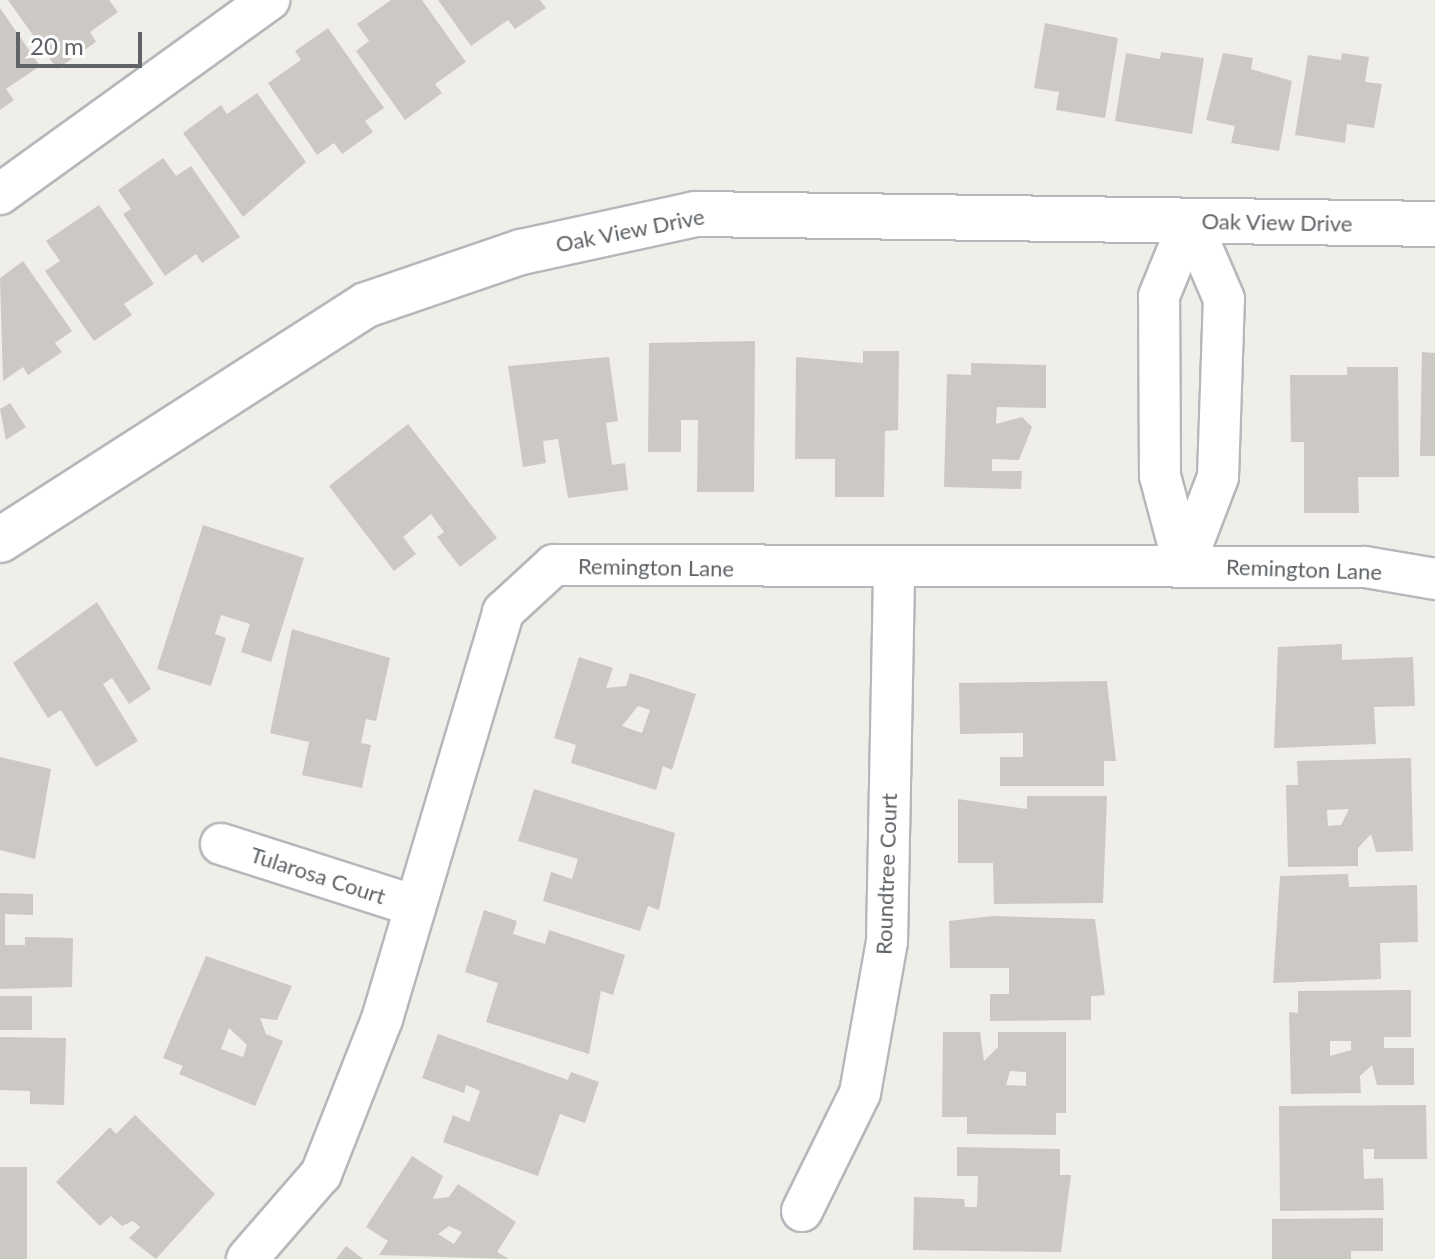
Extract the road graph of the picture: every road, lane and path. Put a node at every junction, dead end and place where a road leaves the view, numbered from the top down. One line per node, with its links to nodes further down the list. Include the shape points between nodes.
1 (269, 0): 2 (street)
2 (0, 194)
3 (1190, 220): 4 (street, Oak View Drive); 5 (street, via 1159,296); 6 (street, via 1224,299); 7 (street, Oak View Drive, via 695,214 521,252 366,305)
4 (1435, 224)
5 (1160, 421): 6 (street); 8 (street, via 1160,476)
6 (1219, 421): 8 (street, via 1218,477)
7 (0, 540)
8 (1184, 566): 9 (street, Remington Lane); 10 (street, Remington Lane, via 1365,567)
9 (894, 570): 12 (street, Remington Lane, via 554,565 503,612); 13 (street, Roundtree Court, via 887,941 860,1093)
10 (1435, 579)
11 (221, 844): 12 (street, Tularosa Court)
12 (415, 906): 14 (street, Remington Lane, via 382,1019 321,1174)
13 (802, 1211)
14 (247, 1259)

